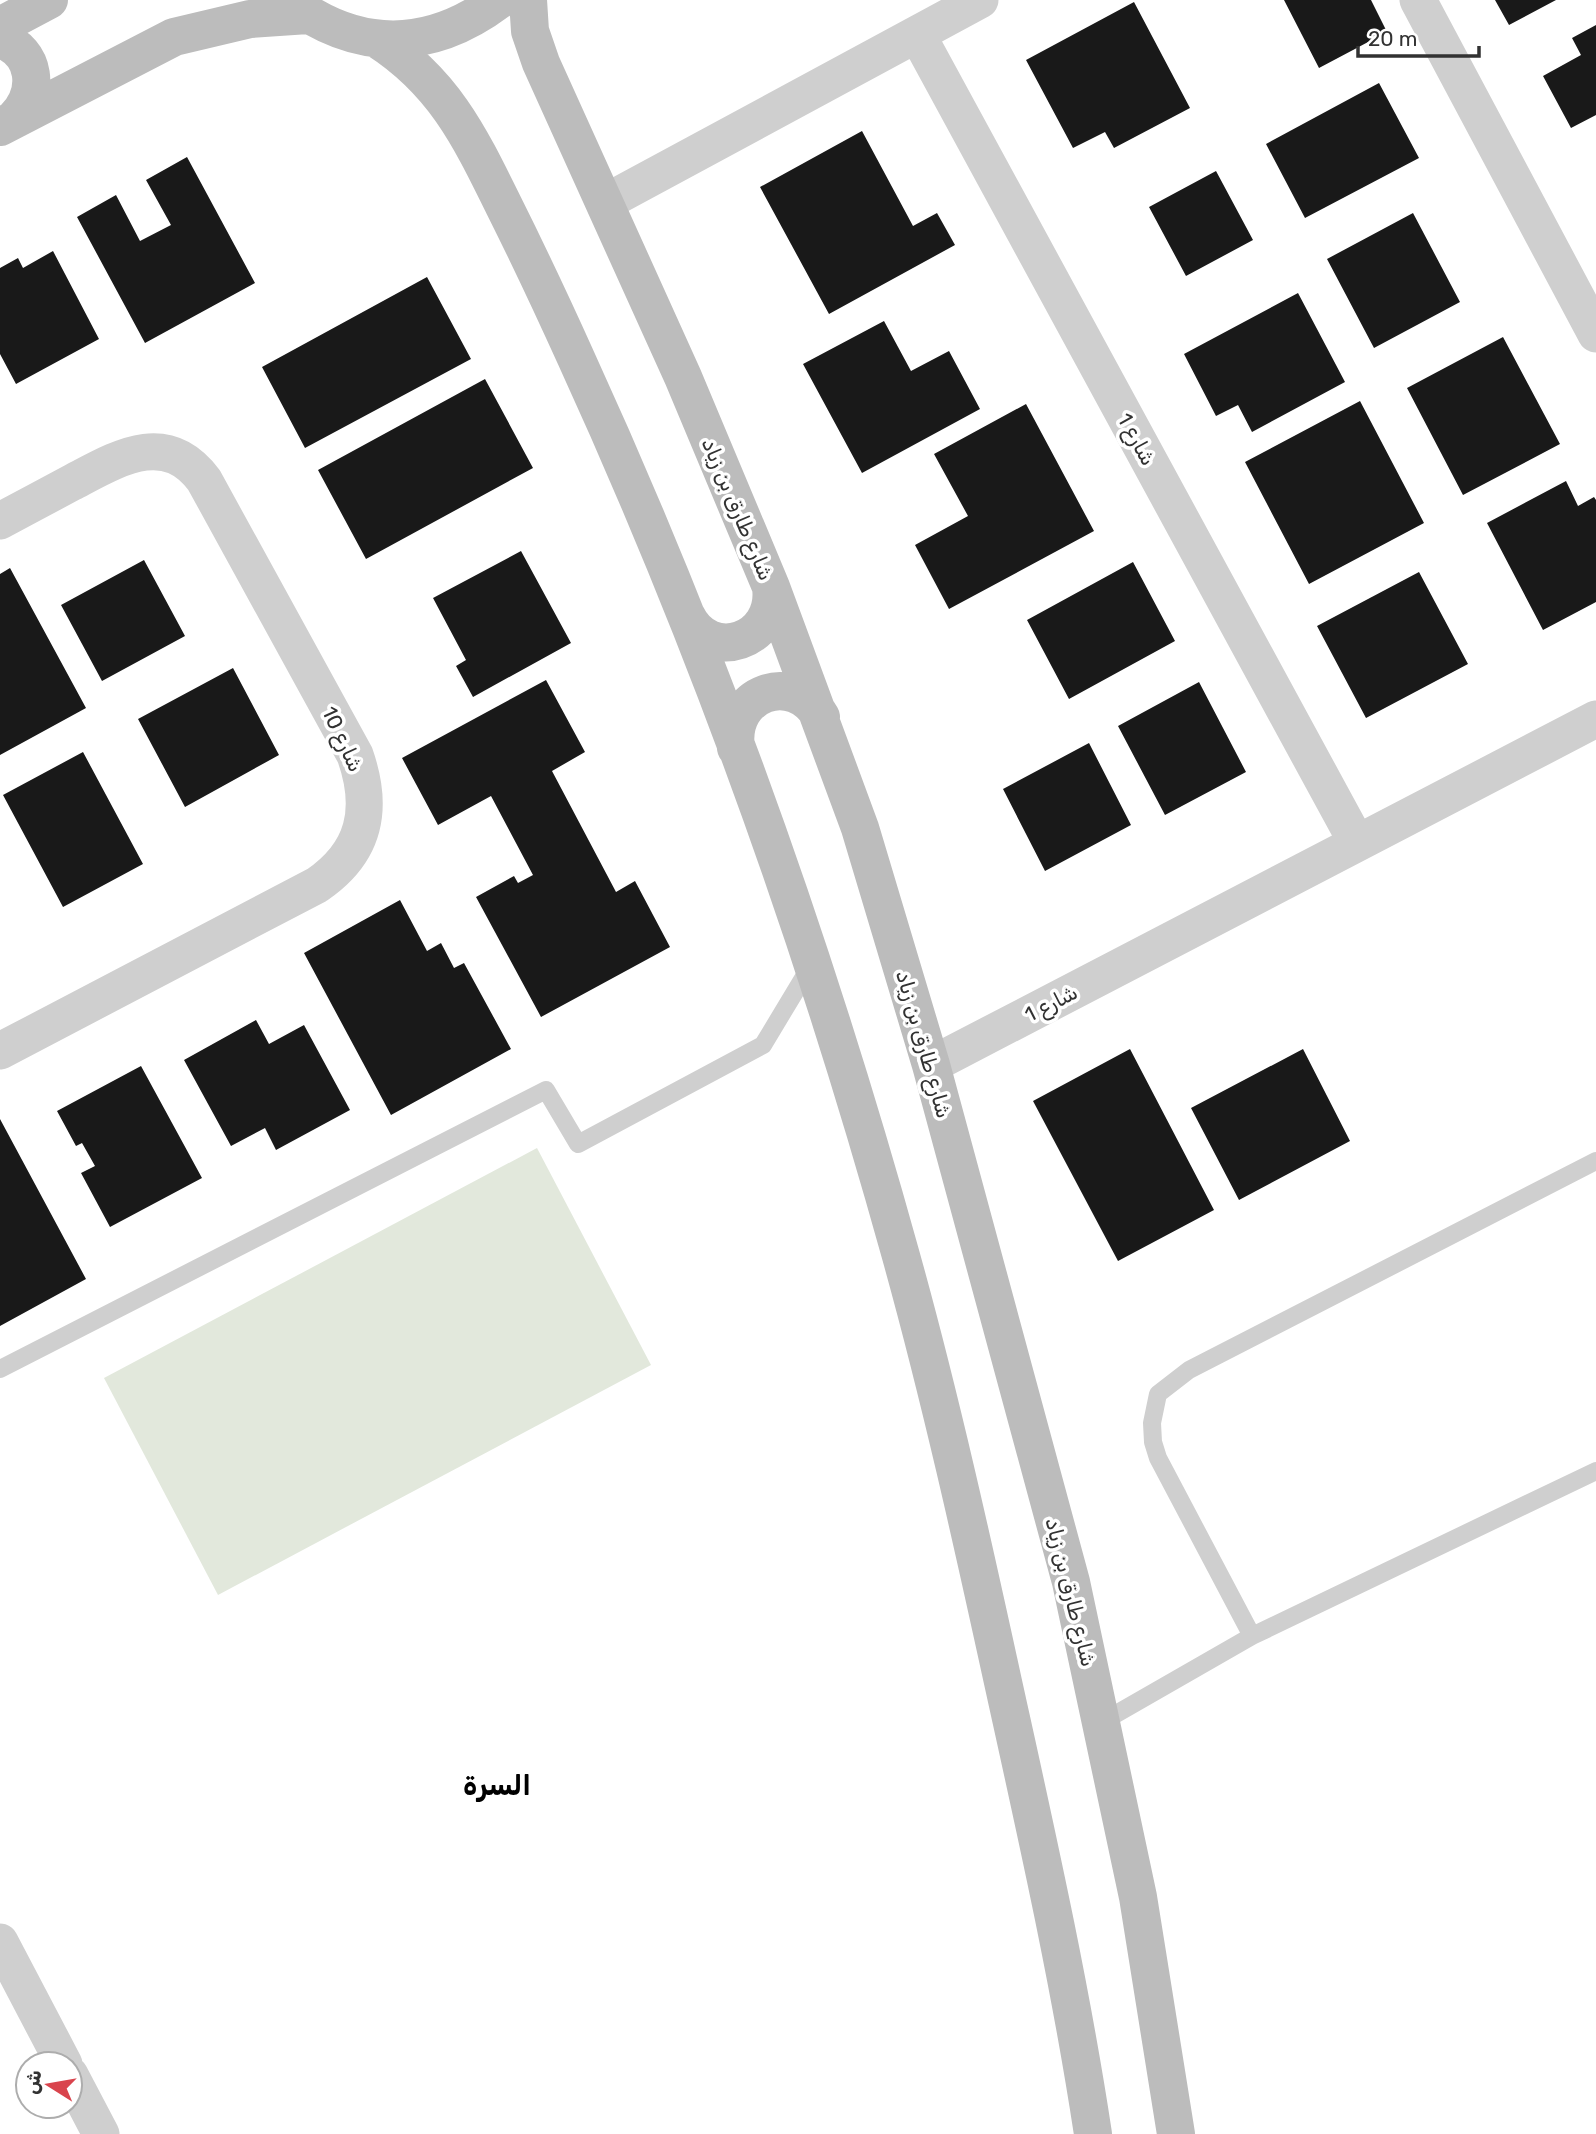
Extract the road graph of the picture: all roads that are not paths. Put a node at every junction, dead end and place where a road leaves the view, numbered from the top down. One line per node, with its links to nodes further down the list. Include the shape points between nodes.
1 (49, 0): 7 (main road)
2 (499, 0): 10 (main road, via 457,27 404,40)
3 (528, 0): 12 (main road, شارع طارق بن زياد, via 530,31 541,63)
4 (980, 0): 8 (street)
5 (1418, 0): 13 (street)
6 (298, 7): 10 (main road, via 329,26); 11 (main road, via 174,37)
7 (0, 26)
8 (917, 34): 12 (street); 20 (street, شارع 1)
9 (0, 39): 11 (main road, via 21,51 33,79 26,107)
10 (377, 39): 16 (main road, via 412,63 467,132 602,414)
11 (8, 122)
12 (606, 202): 15 (main road, شارع طارق بن زياد)
13 (1596, 334)
14 (0, 521): 22 (street, شارع 10, via 130,454 163,452 194,466 355,755 365,794 357,842 335,873)
15 (771, 587): 16 (main road, via 769,614 745,639 728,643 710,640 695,630); 17 (main road, شارع طارق بن زياد)
16 (686, 615): 19 (main road)
17 (821, 718): 19 (main road, via 808,701 790,692 760,695 739,717); 23 (main road, شارع طارق بن زياد, via 860,828)
18 (1596, 719): 20 (street, شارع 1)
19 (736, 748): 21 (main road)
20 (1357, 843): 23 (street, شارع 1)
21 (812, 964): 25 (lane, via 763,1045 578,1144 546,1090); 32 (main road, via 901,1256 975,1553 1042,1861)
22 (0, 1051)
23 (931, 1065): 28 (main road, شارع طارق بن زياد, via 1071,1582)
24 (1596, 1161): 27 (lane, via 1189,1370 1158,1394 1152,1423 1158,1458)
25 (0, 1369)
26 (1596, 1471): 27 (lane)
27 (1252, 1636): 28 (lane)
28 (1102, 1722): 34 (main road, شارع طارق بن زياد, via 1138,1897)
29 (0, 1942): 30 (street)
30 (57, 2050)
31 (84, 2102): 33 (street)
32 (1086, 2129)
33 (101, 2134)
34 (1176, 2134)

